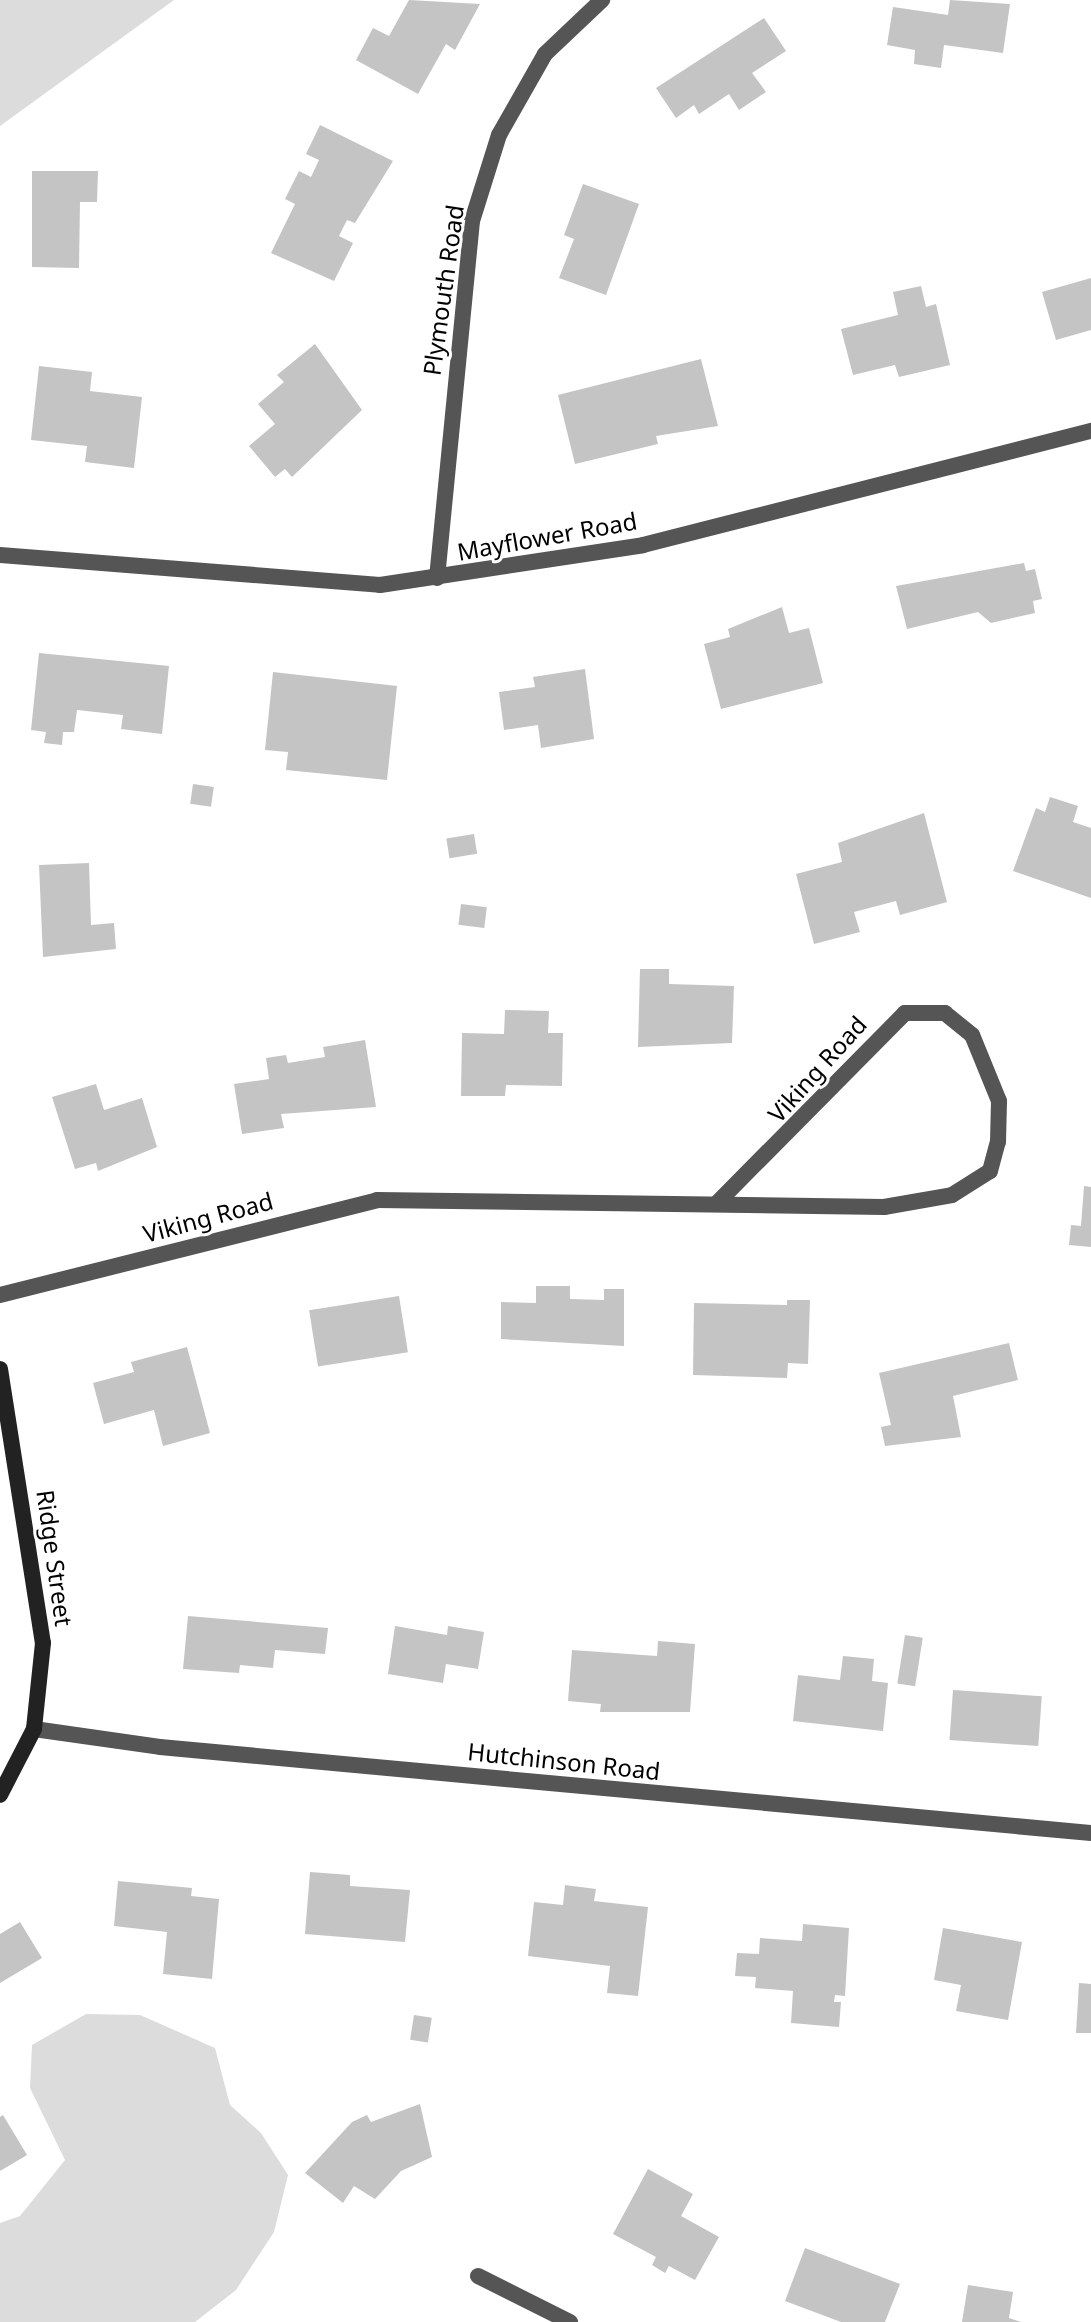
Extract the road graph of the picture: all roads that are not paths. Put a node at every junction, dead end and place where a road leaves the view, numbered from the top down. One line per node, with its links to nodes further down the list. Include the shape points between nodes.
1 (602, 0): 4 (street, Plymouth Road, via 545,54 499,135 472,221)
2 (1091, 431): 4 (street, Mayflower Road, via 643,545)
3 (0, 555): 4 (street, Mayflower Road, via 290,581 380,585)
4 (437, 578)
5 (717, 1203): 5 (street, Viking Road, via 884,1207 952,1195 990,1171 999,1101 972,1035 945,1013 905,1013); 6 (street, Viking Road, via 377,1200)
6 (0, 1295)
7 (0, 1369): 8 (main road, Ridge Street, via 43,1643)
8 (34, 1729): 9 (main road, Ridge Street); 10 (street, Hutchinson Road, via 160,1747)
9 (0, 1795)
10 (1091, 1833)
11 (478, 2276): 12 (street)
12 (570, 2322)

